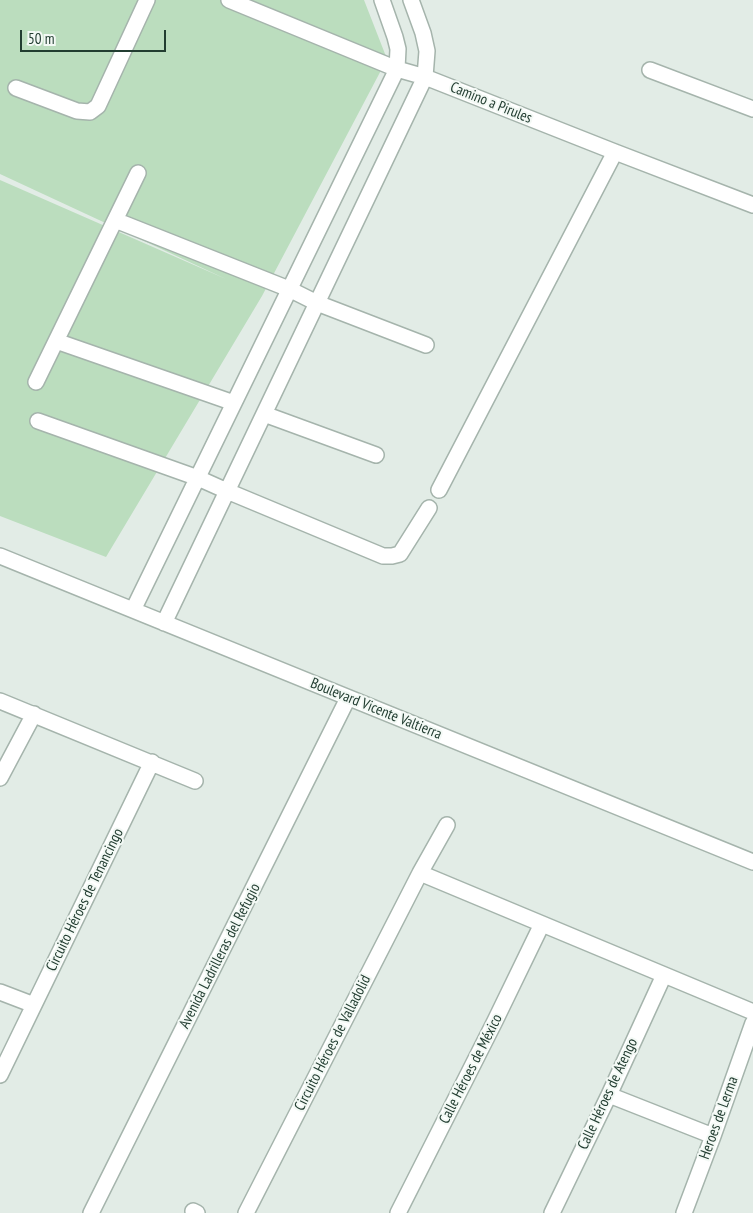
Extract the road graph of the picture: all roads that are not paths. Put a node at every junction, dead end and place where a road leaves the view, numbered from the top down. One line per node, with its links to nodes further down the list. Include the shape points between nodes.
1 (147, 0): 8 (street, via 102,99 90,112 77,111)
2 (229, 0): 5 (street, Camino a Pirules)
3 (382, 0): 5 (street, via 398,48)
4 (411, 0): 7 (street, via 427,51)
5 (397, 68): 7 (street, Camino a Pirules); 14 (street)
6 (650, 70): 9 (street)
7 (425, 77): 10 (street, Camino a Pirules); 15 (street)
8 (16, 88)
9 (753, 109)
10 (615, 152): 12 (street, Camino a Pirules); 24 (street)
11 (138, 173): 13 (street)
12 (753, 205)
13 (116, 220): 14 (street); 16 (street)
14 (289, 289): 15 (street); 19 (street)
15 (317, 303): 17 (street); 20 (street)
16 (56, 341): 18 (street); 19 (street)
17 (426, 345)
18 (36, 382)
19 (234, 403): 23 (street)
20 (264, 414): 22 (street); 25 (street)
21 (38, 421): 23 (street)
22 (376, 455)
23 (198, 478): 25 (street); 28 (street)
24 (439, 490)
25 (227, 491): 26 (street, via 383,556 400,554); 29 (street)
26 (428, 508)
27 (0, 556): 28 (street, Boulevard Vicente Valtierra)
28 (133, 610): 29 (street, Boulevard Vicente Valtierra)
29 (164, 623): 30 (street, Boulevard Vicente Valtierra)
30 (348, 698): 37 (street, Boulevard Vicente Valtierra); 48 (street, Avenida Ladrilleras del Refugio)
31 (0, 700): 32 (street)
32 (34, 714): 33 (street); 34 (street)
33 (152, 762): 35 (street); 42 (street, Circuito Héroes de Tenancingo)
34 (0, 778)
35 (195, 780)
36 (447, 825): 38 (street, Circuito Héroes de Valladolid)
37 (753, 862)
38 (420, 873): 39 (street); 49 (street, Circuito Héroes de Valladolid)
39 (542, 924): 40 (street); 50 (street, Calle Héroes de México)
40 (664, 975): 43 (street); 46 (street, Calle Héroes de Atengo)
41 (0, 992): 42 (street)
42 (34, 1005): 45 (street, Circuito Héroes de Tenancingo)
43 (753, 1012)
44 (753, 1023): 47 (street, Heroes de Lerma)
45 (0, 1075)
46 (609, 1095): 47 (street); 51 (street, Calle Héroes de Atengo)
47 (713, 1136): 52 (street, Heroes de Lerma)
48 (91, 1213)
49 (246, 1213)
50 (398, 1213)
51 (552, 1213)
52 (684, 1213)

